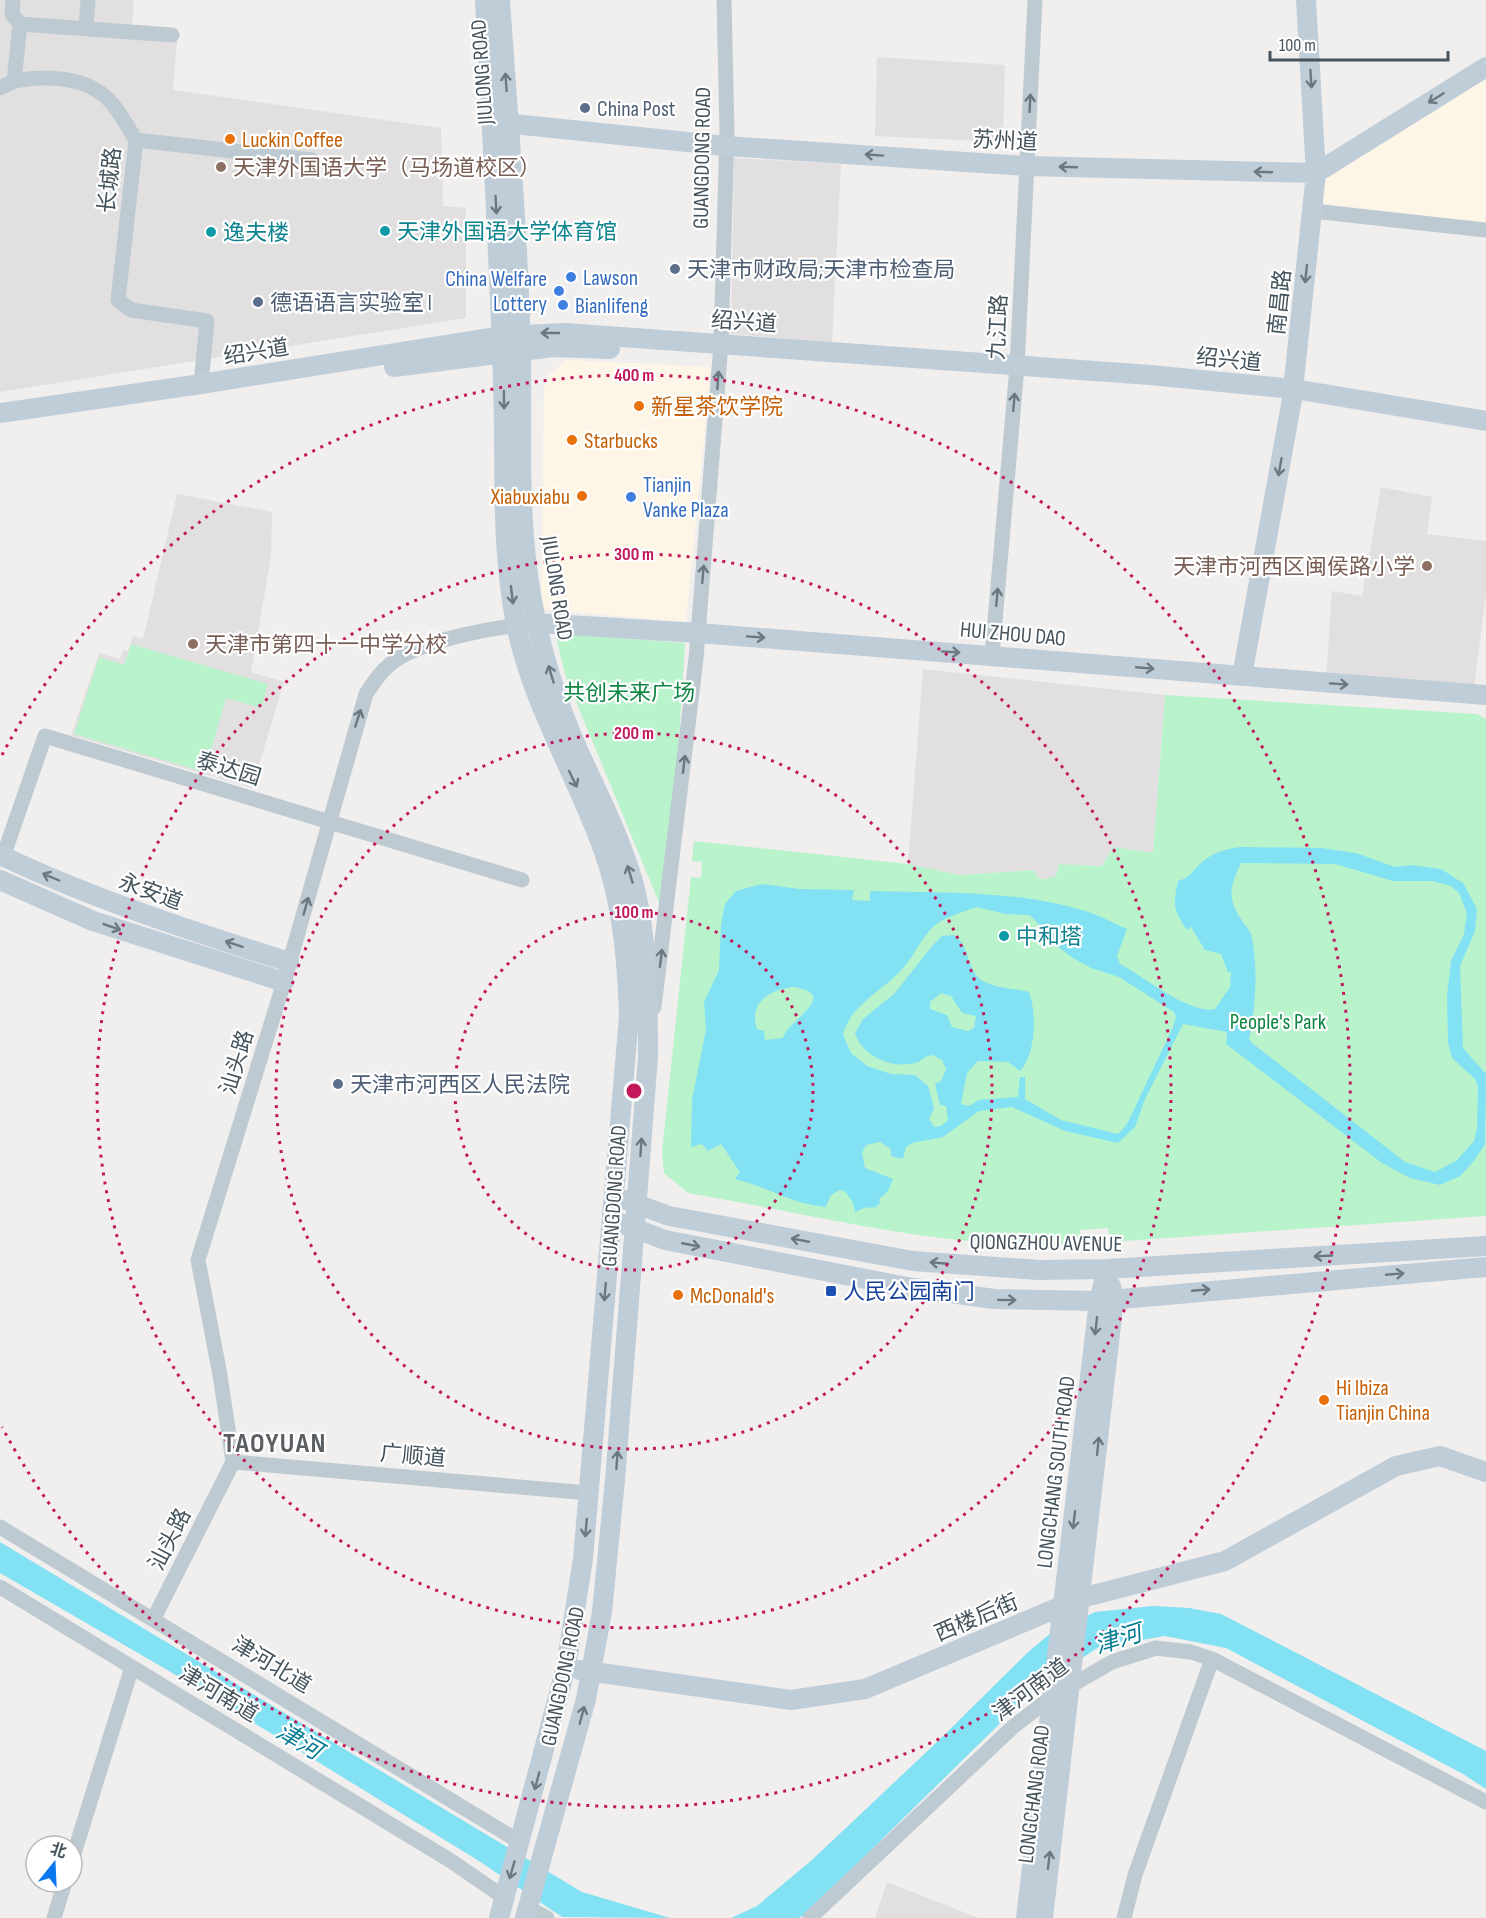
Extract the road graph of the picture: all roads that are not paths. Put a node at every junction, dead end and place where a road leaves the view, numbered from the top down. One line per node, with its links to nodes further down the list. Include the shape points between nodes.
1 (88, 0): 8 (street)
2 (486, 0): 13 (main road, JIULONG ROAD)
3 (500, 0): 13 (main road, JIULONG ROAD, one-way to 3)
4 (724, 0): 15 (street, GUANGDONG ROAD)
5 (1035, 0): 17 (street, 九江路, one-way to 5)
6 (1306, 0): 18 (main road, 南昌路, one-way to 18)
7 (11, 13): 8 (street); 11 (street)
8 (86, 27): 9 (street)
9 (172, 35)
10 (1486, 67): 18 (main road, one-way to 18)
11 (14, 81): 12 (street, 长城路); 14 (street, 长城路, via 41,76 79,82 110,100)
12 (0, 88)
13 (500, 122): 15 (main road, 苏州道); 21 (main road, JIULONG ROAD)
14 (136, 140): 16 (street); 24 (street, 长城路, via 118,300 131,310 207,321)
15 (726, 146): 17 (main road, 苏州道, one-way to 15); 22 (street, GUANGDONG ROAD)
16 (312, 160)
17 (1027, 166): 18 (main road, 苏州道, one-way to 17); 23 (street, 九江路)
18 (1316, 173): 19 (main road, 南昌路)
19 (1312, 211): 20 (street); 25 (main road, 南昌路, one-way to 25)
20 (1486, 230)
21 (511, 343): 22 (main road, 绍兴道, via 575,348); 24 (main road, 绍兴道); 28 (main road, 绍兴道); 30 (main road, JIULONG ROAD, via 524,536); 31 (main road, JIULONG ROAD, one-way to 31, via 507,552)
22 (721, 348): 23 (main road, 绍兴道); 32 (street, GUANGDONG ROAD, one-way to 22)
23 (1017, 371): 25 (main road, 绍兴道, via 1150,375); 33 (street, 九江路, one-way to 23)
24 (201, 384): 26 (main road, 绍兴道)
25 (1293, 394): 27 (main road, 绍兴道); 29 (main road, 绍兴道); 34 (main road, 南昌路, one-way to 34)
26 (0, 413)
27 (1486, 421)
28 (0, 425)
29 (1486, 431)
30 (536, 623): 31 (street, 汕头路); 32 (main road, HUI ZHOU DAO); 43 (main road, JIULONG ROAD, one-way to 30, via 646,981 634,886 559,702)
31 (516, 625): 36 (street, 汕头路, one-way to 31, via 366,694 386,667 419,649); 42 (main road, JIULONG ROAD, one-way to 42, via 544,711 613,880 628,979)
32 (698, 633): 33 (main road, HUI ZHOU DAO, one-way to 33); 43 (street, GUANGDONG ROAD, one-way to 32)
33 (992, 655): 34 (main road, HUI ZHOU DAO, one-way to 34)
34 (1242, 676): 35 (main road, HUI ZHOU DAO, one-way to 35)
35 (1486, 695)
36 (329, 821): 37 (street, 泰达园, via 45,736); 39 (street, 泰达园); 40 (street, 汕头路, one-way to 36)
37 (1, 856): 40 (main road, 永安道, one-way to 37, via 93,896)
38 (0, 880): 41 (main road, 永安道, one-way to 41, via 93,921)
39 (522, 880)
40 (289, 962): 41 (street, 汕头路)
41 (284, 982): 52 (street, 汕头路, via 198,1260)
42 (628, 1043): 44 (main road, GUANGDONG ROAD)
43 (648, 1057): 45 (main road, GUANGDONG ROAD, one-way to 43)
44 (614, 1192): 45 (main road, QIONGZHOU AVENUE); 46 (main road, GUANGDONG ROAD)
45 (636, 1205): 47 (main road, GUANGDONG ROAD); 50 (main road, QIONGZHOU AVENUE, one-way to 45, via 999,1268 913,1261 669,1216)
46 (612, 1217): 47 (main road); 54 (main road, GUANGDONG ROAD, one-way to 54)
47 (634, 1230): 51 (main road, one-way to 51, via 665,1240 950,1295); 62 (main road, GUANGDONG ROAD, one-way to 47, via 609,1549)
48 (1486, 1246): 50 (main road, QIONGZHOU AVENUE, one-way to 50)
49 (1486, 1267): 51 (main road, one-way to 49)
50 (1107, 1269): 51 (main road, LONGCHANG SOUTH ROAD)
51 (1107, 1300): 57 (main road, LONGCHANG SOUTH ROAD)
52 (233, 1462): 54 (street, 广顺道); 58 (street, 汕头路)
53 (1486, 1472): 57 (main road, 西楼后街, via 1440,1456 1396,1466 1225,1561)
54 (589, 1493): 60 (main road, GUANGDONG ROAD, one-way to 60)
55 (0, 1527): 58 (street, 津河北道)
56 (0, 1587): 61 (street, 津河南道)
57 (1072, 1607): 62 (main road, 西楼后街, via 878,1685 802,1699); 63 (main road, LONGCHANG SOUTH ROAD)
58 (154, 1618): 66 (street, 津河北道)
59 (1212, 1659): 63 (street, 津河南道, via 1156,1648); 64 (street, 津河南道); 76 (street, via 1135,1875)
60 (566, 1666): 62 (main road, 西楼后街); 66 (main road, GUANGDONG ROAD, one-way to 66)
61 (132, 1667): 65 (street); 68 (street, 津河南道, via 452,1861)
62 (592, 1673): 69 (main road, GUANGDONG ROAD, one-way to 62)
63 (1063, 1684): 73 (street, 津河南道); 74 (main road, LONGCHANG ROAD); 75 (main road, LONGCHANG ROAD, one-way to 63)
64 (1486, 1802)
65 (80, 1834)
66 (520, 1842): 68 (main road, GUANGDONG ROAD, one-way to 68)
67 (61, 1894): 70 (street)
68 (505, 1898): 71 (main road, GUANGDONG ROAD)
69 (527, 1913): 72 (street)
70 (54, 1918)
71 (499, 1918)
72 (547, 1918)
73 (810, 1918)
74 (1026, 1918)
75 (1043, 1918)
76 (1124, 1918)

